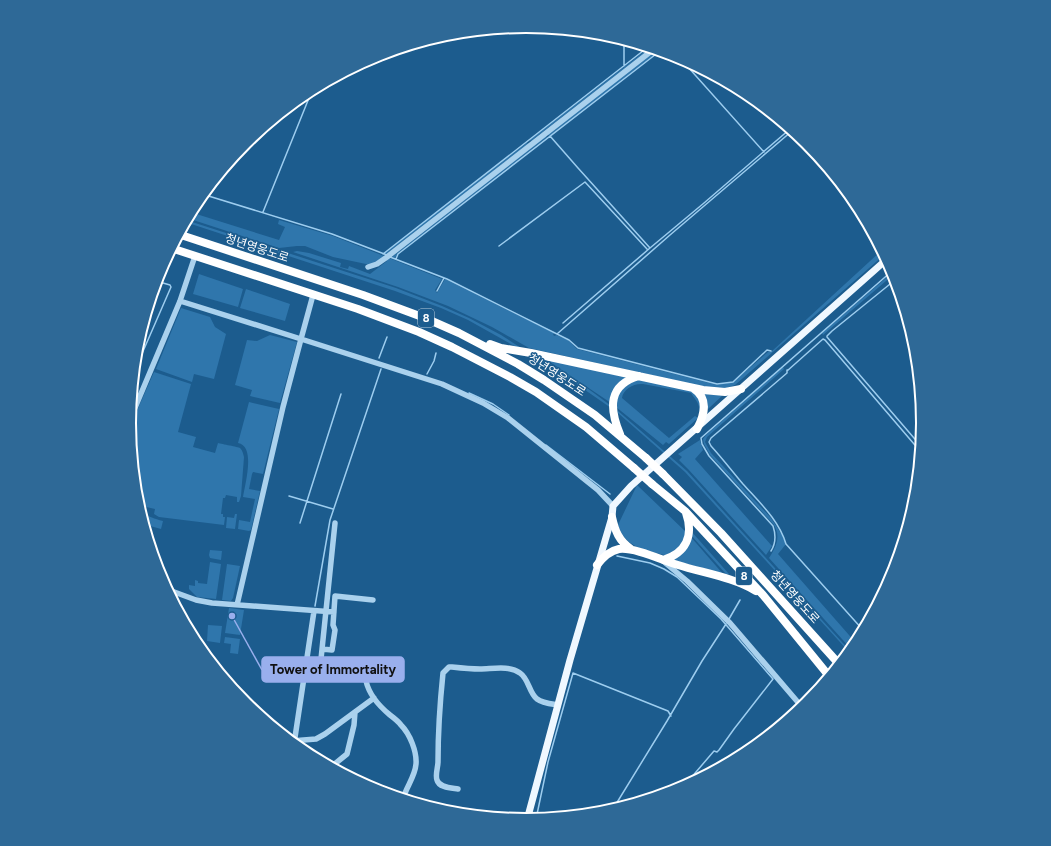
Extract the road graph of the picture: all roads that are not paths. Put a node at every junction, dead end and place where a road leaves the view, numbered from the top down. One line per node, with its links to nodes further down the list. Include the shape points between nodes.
1 (649, 53): 6 (street, via 387,257)
2 (184, 236): 9 (highway, 청년영웅도로 / 8, via 363,295)
3 (177, 250): 4 (highway, 청년영웅도로 / 8)
4 (195, 256): 7 (highway, 청년영웅도로 / 8); 8 (street)
5 (881, 264): 13 (main road)
6 (368, 268)
7 (313, 295): 10 (street); 18 (highway, 청년영웅도로 / 8, bridge, via 419,332 536,392 580,423)
8 (180, 302): 10 (street); 14 (street)
9 (459, 333): 11 (highway, via 501,348); 16 (highway, 청년영웅도로 / 8, via 544,380)
10 (301, 339): 17 (street, via 442,384 483,403 508,418 598,490); 27 (street)
11 (640, 376): 12 (highway); 16 (highway, via 626,381 615,393 613,414)
12 (691, 387): 13 (highway, via 716,392); 15 (highway, via 701,396 704,410 702,420)
13 (741, 389): 15 (main road)
14 (136, 406)
15 (696, 429): 17 (main road, via 627,490)
16 (620, 435): 33 (highway, 청년영웅도로 / 8, bridge, via 721,533)
17 (613, 506): 19 (main road)
18 (685, 511): 22 (highway, via 689,530 688,540 677,554); 25 (highway, 청년영웅도로 / 8)
19 (612, 517): 21 (highway, via 618,537); 23 (main road)
20 (335, 523): 29 (street)
21 (632, 550): 22 (highway); 23 (highway, via 620,549 610,552)
22 (662, 560): 25 (highway, via 738,582); 37 (street, via 727,621)
23 (597, 565): 38 (main road)
24 (175, 592): 27 (street, via 196,600)
25 (763, 595): 34 (highway, 청년영웅도로 / 8)
26 (373, 600): 30 (street, via 335,596)
27 (237, 605): 28 (street)
28 (314, 611): 29 (street); 40 (street)
29 (325, 612): 30 (street); 31 (street)
30 (334, 612): 31 (street, via 332,650)
31 (322, 649): 32 (street)
32 (321, 659)
33 (835, 660)
34 (826, 672)
35 (366, 680): 36 (street, via 368,690)
36 (374, 698): 39 (street); 44 (street, via 403,726 414,751 416,764)
37 (798, 702)
38 (558, 705): 43 (street, via 538,700 522,674 513,670 452,667 442,673 437,780 445,787); 45 (main road)
39 (355, 712): 41 (street, via 316,739); 42 (street, via 347,754)
40 (294, 736)
41 (301, 741)
42 (335, 764)
43 (458, 788)
44 (404, 793)
45 (529, 813)

